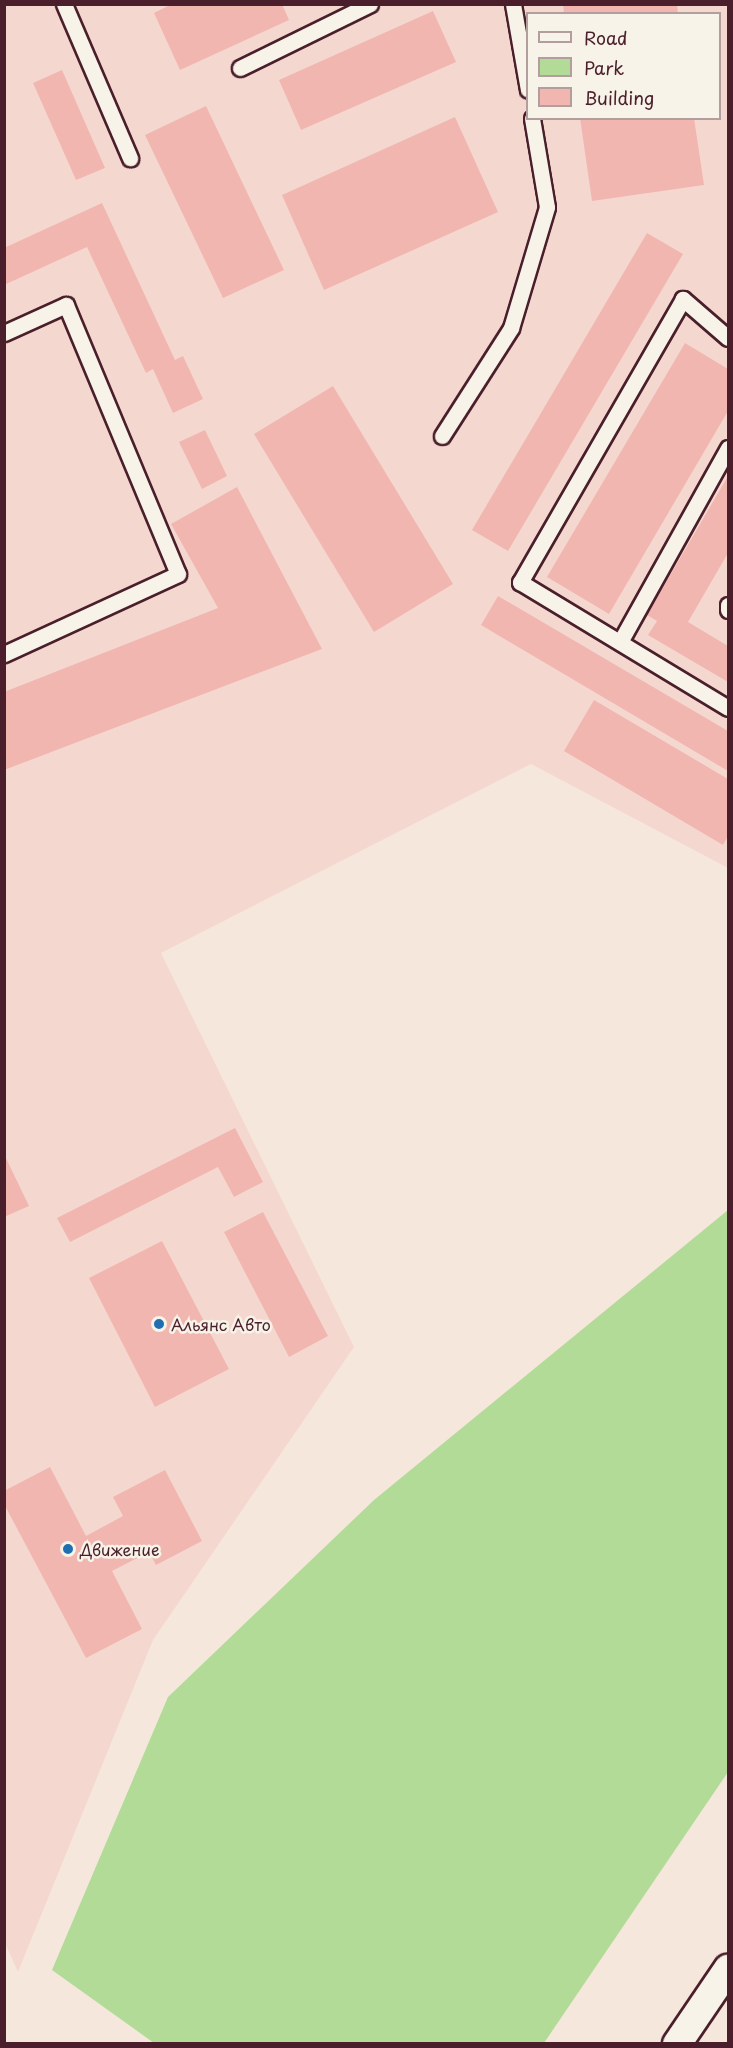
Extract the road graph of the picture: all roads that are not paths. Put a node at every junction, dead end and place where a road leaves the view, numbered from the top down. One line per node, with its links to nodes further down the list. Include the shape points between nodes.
1 (64, 4): 7 (lane)
2 (370, 4): 4 (lane)
3 (513, 4): 5 (lane)
4 (240, 68)
5 (526, 79)
6 (532, 120): 10 (lane, via 548,207 511,328)
7 (130, 158)
8 (4, 333): 15 (lane, via 66,305 178,574)
9 (729, 338): 14 (lane, via 683,299 520,582)
10 (442, 436)
11 (729, 448): 14 (lane)
12 (729, 605): 13 (lane)
13 (729, 610)
14 (620, 642): 16 (lane)
15 (4, 654)
16 (729, 708)
17 (729, 1969): 18 (street)
18 (677, 2043)

